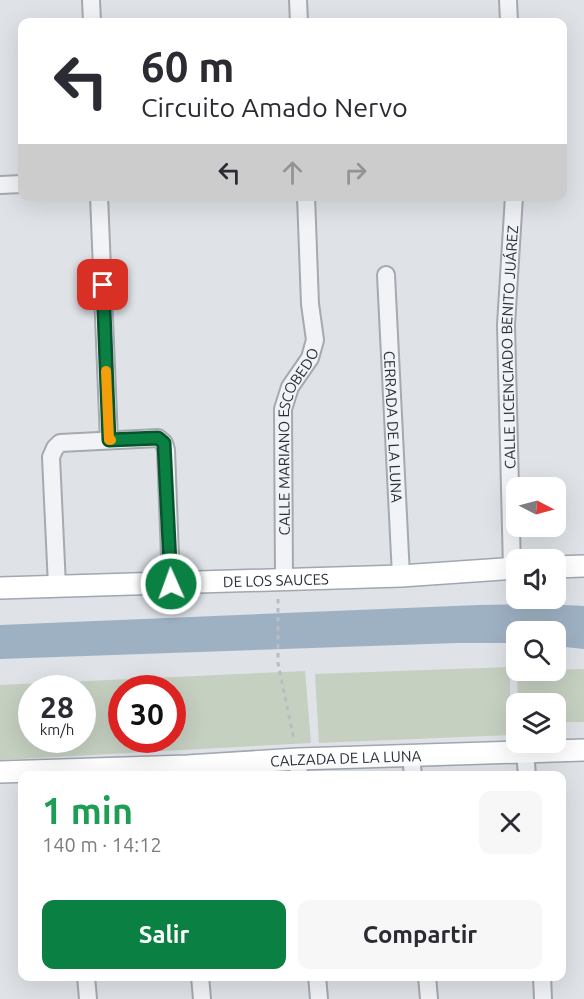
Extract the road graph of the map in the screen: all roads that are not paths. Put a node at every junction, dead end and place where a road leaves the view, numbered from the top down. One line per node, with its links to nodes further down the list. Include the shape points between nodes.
1 (91, 0): 4 (street)
2 (298, 0): 5 (street)
3 (508, 0): 6 (street)
4 (92, 18)
5 (299, 18)
6 (510, 18)
7 (18, 184): 8 (street)
8 (0, 185)
9 (99, 201): 13 (street)
10 (306, 201): 19 (street, CALLE MARIANO ESCOBEDO, via 315,340 310,358 290,387 283,409)
11 (514, 201): 14 (street, CALLE LICENCIADO BENITO JUÁREZ, via 506,325)
12 (386, 275): 18 (street, CERRADA DE LA LUNA)
13 (109, 440): 20 (street, via 158,438 164,443); 21 (street, via 60,443 51,457)
14 (513, 549)
15 (584, 566): 16 (main road)
16 (566, 567)
17 (506, 569): 18 (main road, DE LOS SAUCES)
18 (401, 576): 19 (main road, DE LOS SAUCES)
19 (284, 580): 20 (main road, DE LOS SAUCES)
20 (171, 584): 21 (main road, DE LOS SAUCES)
21 (57, 586): 22 (main road, DE LOS SAUCES)
22 (0, 588)
23 (566, 750): 24 (main road, CALZADA DE LA LUNA)
24 (584, 750)
25 (506, 753): 27 (main road, CALZADA DE LA LUNA)
26 (525, 753): 30 (street)
27 (412, 765): 28 (main road, CALZADA DE LA LUNA)
28 (298, 767): 29 (main road, CALZADA DE LA LUNA)
29 (187, 771)
30 (527, 771)
31 (0, 772): 32 (main road, CALZADA DE LA LUNA)
32 (18, 772)
33 (86, 981): 38 (street)
34 (200, 981): 39 (street)
35 (317, 981): 40 (street)
36 (427, 981): 41 (street)
37 (542, 981): 42 (street)
38 (87, 999)
39 (202, 999)
40 (319, 999)
41 (429, 999)
42 (543, 999)

